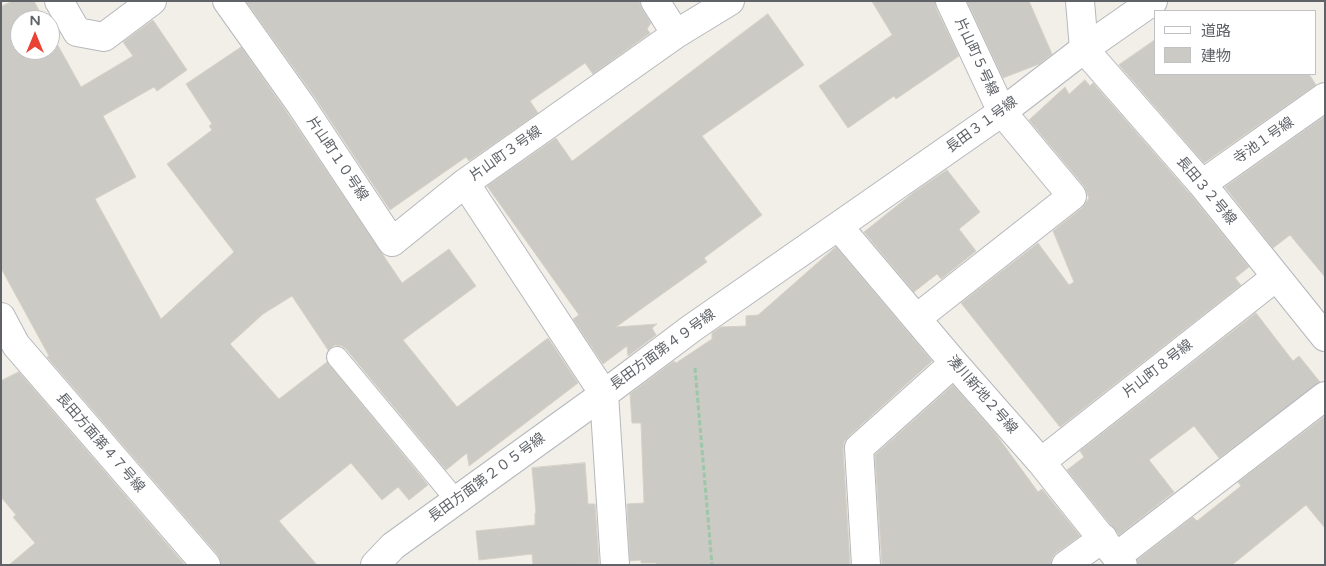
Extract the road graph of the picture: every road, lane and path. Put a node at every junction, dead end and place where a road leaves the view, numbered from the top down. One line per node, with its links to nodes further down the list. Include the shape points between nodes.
1 (59, 1): 2 (street, via 77,32 104,37)
2 (152, 1)
3 (227, 1): 13 (street, 片山町１０号線, via 392,242)
4 (655, 1): 9 (street)
5 (730, 1): 9 (street, 片山町３号線)
6 (950, 1): 12 (street, 片山町５号線)
7 (1080, 1): 10 (street)
8 (1153, 1): 10 (street, 長田３１号線)
9 (676, 34): 13 (street, 片山町３号線)
10 (1084, 49): 12 (street, 長田３１号線); 14 (street, 長田３２号線)
11 (1325, 97): 14 (street, 寺池１号線)
12 (1002, 112): 15 (street, 長田３１号線); 18 (street, 片山町５号線, via 1072,196)
13 (465, 183): 24 (street, 片山町３号線)
14 (1202, 184): 16 (street, 長田３２号線)
15 (839, 227): 18 (street, 湊川新地２号線); 19 (street, 長田方面第４９号線)
16 (1276, 277): 20 (street, 長田３２号線); 26 (street, 片山町８号線)
17 (1, 317): 21 (street, 長田方面第４７号線)
18 (917, 318): 23 (street, 湊川新地２号線)
19 (692, 328): 24 (street, 長田方面第４９号線); 32 (path)
20 (1325, 337)
21 (9, 348): 29 (street, 長田方面第４７号線)
22 (337, 357): 27 (lane)
23 (954, 364): 26 (street, 湊川新地２号線); 33 (street, via 859,448)
24 (604, 394): 27 (street, 長田方面第２０５号線); 31 (street, 長田方面第４９号線)
25 (1325, 396): 28 (street)
26 (1041, 462): 28 (street, 湊川新地２号線)
27 (456, 500): 30 (street, 長田方面第２０５号線, via 393,546)
28 (1115, 553): 34 (street)
29 (206, 565)
30 (375, 565)
31 (615, 565)
32 (712, 565)
33 (866, 565)
34 (1066, 565)

